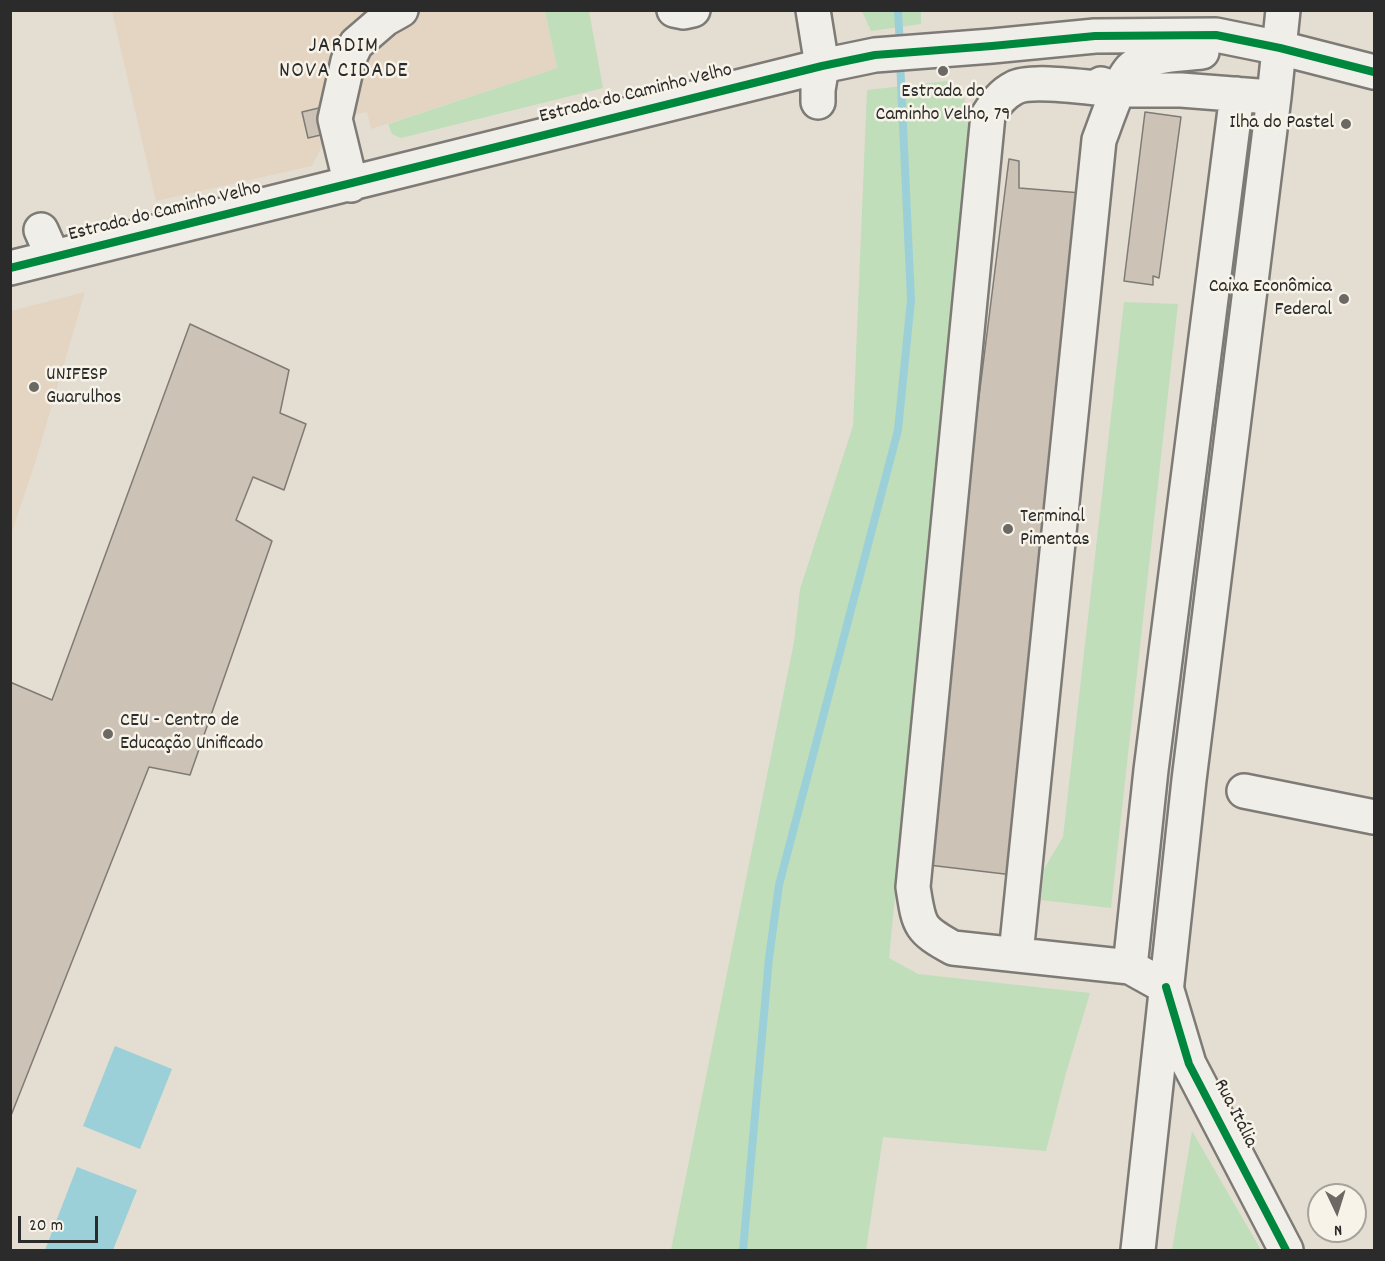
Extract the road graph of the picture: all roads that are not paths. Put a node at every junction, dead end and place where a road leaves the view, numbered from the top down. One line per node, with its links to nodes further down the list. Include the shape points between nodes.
1 (401, 10): 17 (street, via 356,45 348,61 335,118)
2 (674, 10): 3 (street)
3 (693, 10)
4 (813, 10): 9 (street)
5 (1284, 10): 8 (street)
6 (1248, 41): 7 (street, Estrada do Caminho Velho, via 1216,35 1095,36); 8 (street, Estrada do Caminho Velho); 12 (street, via 1220,50 1147,60 1131,68)
7 (992, 46): 9 (street, Estrada do Caminho Velho, via 875,55); 12 (street, Estrada do Caminho Velho)
8 (1280, 48): 10 (street, Estrada do Caminho Velho); 14 (street)
9 (822, 66): 15 (street); 17 (street, Estrada do Caminho Velho)
10 (1374, 72)
11 (1034, 84): 12 (street); 16 (street, via 1063,88 1080,97 1091,112); 21 (street, via 1015,87 998,100 988,115 913,887 918,920 931,936 953,948)
12 (1119, 90): 13 (street, Estrada do Caminho Velho); 16 (street)
13 (1237, 94): 14 (street, Estrada do Caminho Velho); 22 (street, via 1151,770)
14 (1274, 97): 23 (street, via 1188,780)
15 (818, 102)
16 (1099, 140): 21 (street)
17 (351, 185): 18 (street, Estrada do Caminho Velho, via 47,244)
18 (10, 268)
19 (1244, 791): 20 (street)
20 (1374, 817)
21 (1016, 954): 22 (street)
22 (1130, 967): 23 (street)
23 (1166, 987): 24 (street); 25 (street, via 1169,1132); 26 (street, Rua Itália, via 1189,1064)
24 (1138, 1251)
25 (1155, 1251)
26 (1286, 1251)

